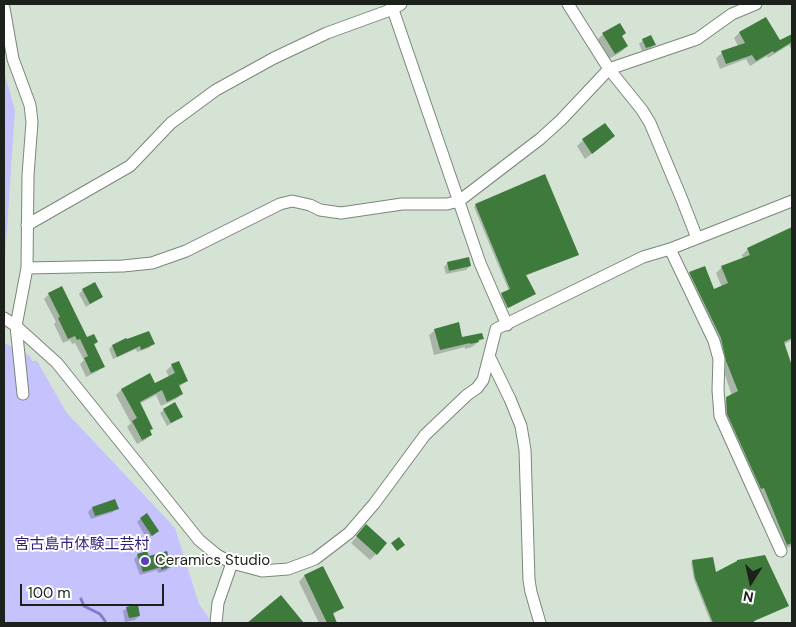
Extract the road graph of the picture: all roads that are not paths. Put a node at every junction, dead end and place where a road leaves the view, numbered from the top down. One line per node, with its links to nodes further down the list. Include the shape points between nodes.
1 (568, 4): 5 (street)
2 (756, 4): 5 (street, via 732,14 697,39)
3 (395, 5): 6 (street); 8 (street, via 274,58 216,90 171,123 130,166)
4 (4, 8): 8 (street, via 13,59 30,106 32,122)
5 (609, 69): 6 (street, via 540,140); 9 (street, via 650,123)
6 (459, 201): 11 (street, via 402,204 342,213 292,201 186,251 152,263); 13 (street, via 480,263)
7 (792, 201): 9 (street)
8 (27, 226): 11 (street)
9 (697, 238): 10 (street)
10 (670, 248): 13 (street, via 643,257); 17 (street, via 717,350 720,416)
11 (27, 268): 14 (street)
12 (4, 318): 14 (street)
13 (507, 325): 15 (street, via 496,329)
14 (16, 326): 16 (street); 18 (street, via 70,377 199,540)
15 (490, 358): 18 (street, via 477,388 425,435 350,533 315,559 288,569 262,571); 20 (street, via 521,426 525,450 529,580)
16 (23, 394)
17 (781, 550)
18 (232, 563): 19 (street, via 218,603)
19 (216, 623)
20 (540, 623)

